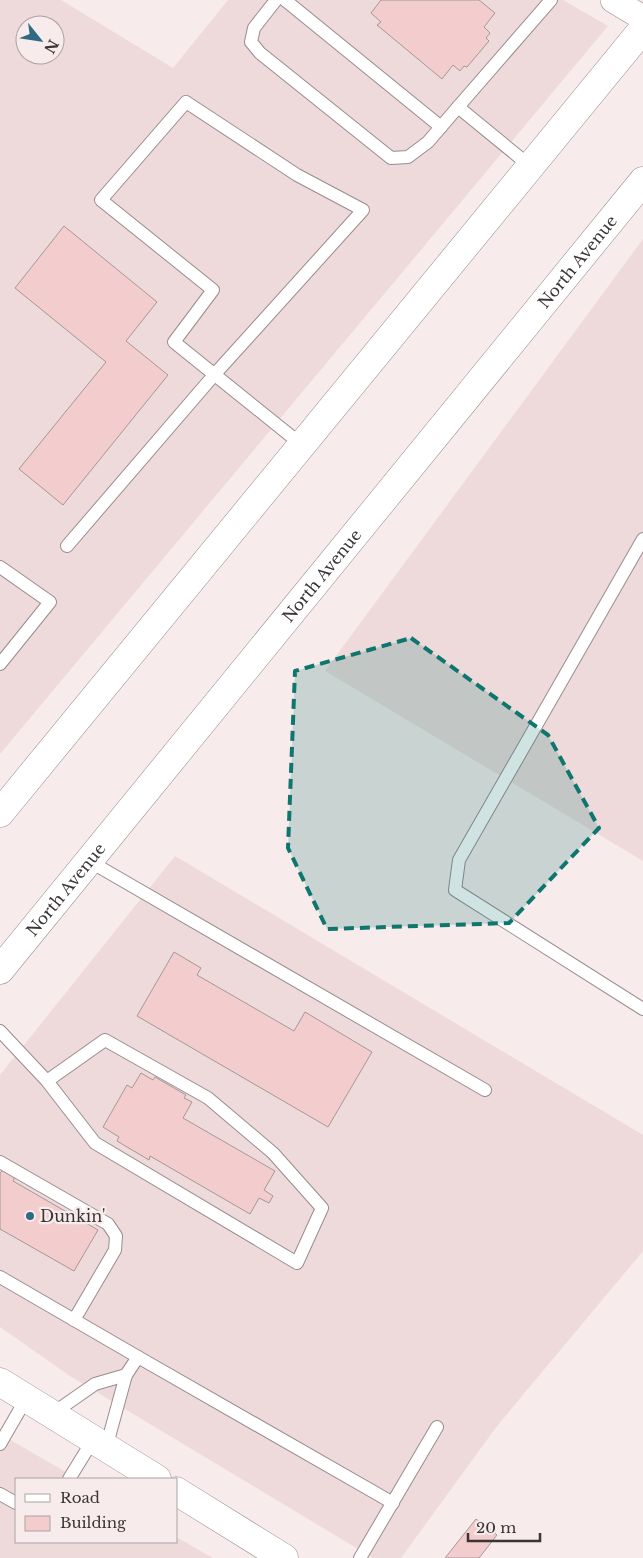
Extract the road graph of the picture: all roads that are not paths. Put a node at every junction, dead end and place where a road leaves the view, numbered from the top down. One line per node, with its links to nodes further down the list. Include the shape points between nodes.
1 (276, 0): 8 (lane, via 254,28 251,42 260,53 391,158 408,157)
2 (284, 0): 8 (lane)
3 (551, 0): 7 (lane)
4 (613, 0): 5 (street)
5 (643, 18)
6 (643, 29): 9 (main road)
7 (458, 107): 8 (lane); 9 (lane)
8 (441, 127)
9 (530, 166): 12 (main road)
10 (643, 181): 18 (main road, North Avenue)
11 (214, 375): 11 (lane, via 174,342 213,290 101,200 186,102 297,175 363,210); 12 (lane); 14 (lane)
12 (302, 446): 17 (main road)
13 (643, 539): 20 (lane, via 459,860 455,890)
14 (67, 546)
15 (0, 567): 16 (lane, via 50,602)
16 (0, 664)
17 (3, 804)
18 (89, 861): 19 (main road, North Avenue); 23 (lane)
19 (0, 970)
20 (643, 1009)
21 (0, 1031): 22 (lane)
22 (47, 1081): 22 (lane, via 104,1040 208,1098 274,1152 322,1208 297,1263 95,1142)
23 (485, 1090)
24 (0, 1162): 26 (lane, via 108,1224 116,1236 115,1250)
25 (0, 1277): 26 (lane)
26 (74, 1320): 27 (lane)
27 (138, 1357): 28 (lane); 40 (lane)
28 (126, 1375): 31 (lane, via 95,1384); 34 (lane)
29 (0, 1382): 30 (main road)
30 (26, 1399): 31 (main road); 33 (lane)
31 (52, 1414): 34 (main road)
32 (437, 1427): 40 (lane)
33 (0, 1444)
34 (99, 1444): 35 (lane); 36 (main road)
35 (70, 1478)
36 (155, 1478)
37 (178, 1492): 41 (main road)
38 (0, 1494): 39 (lane)
39 (15, 1502)
40 (393, 1502): 42 (lane)
41 (284, 1558)
42 (360, 1558)

